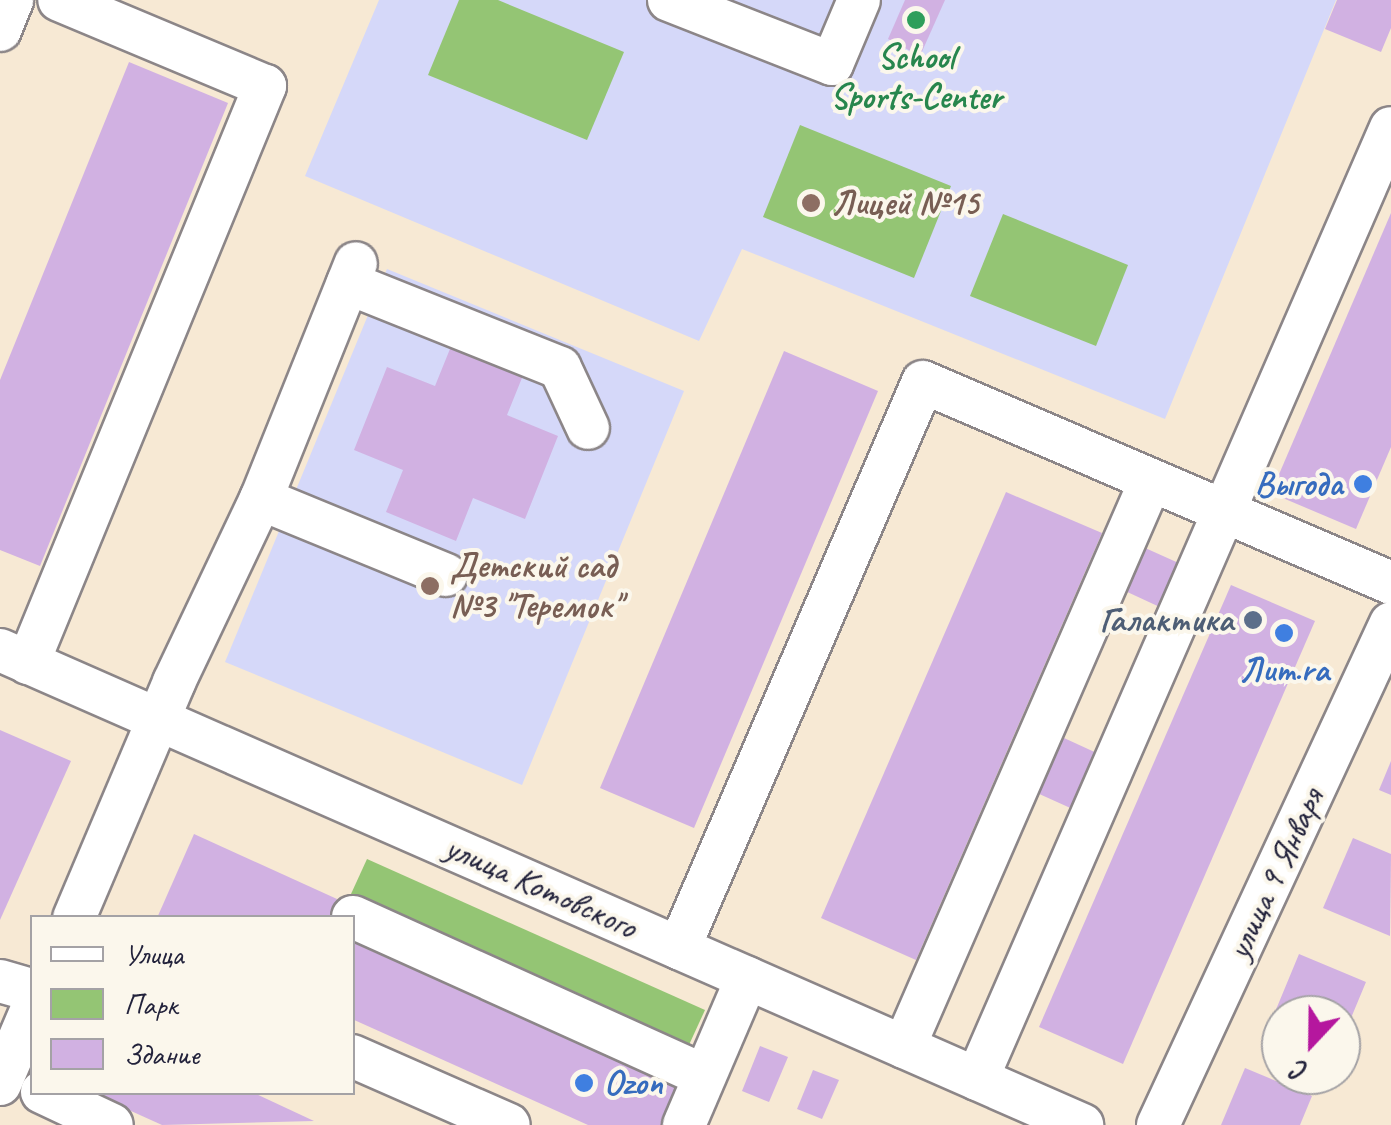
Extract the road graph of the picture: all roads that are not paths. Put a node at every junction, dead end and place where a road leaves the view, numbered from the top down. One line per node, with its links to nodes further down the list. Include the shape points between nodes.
1 (12, 0): 5 (street)
2 (59, 0): 14 (street, via 264,86)
3 (669, 0): 4 (street, via 832,64)
4 (859, 0)
5 (0, 30)
6 (1391, 128): 10 (street)
7 (588, 428): 9 (street, via 560,368 352,273)
8 (1151, 480): 10 (street); 18 (street, via 923,382); 23 (street)
9 (261, 499): 11 (street); 15 (street)
10 (1227, 512): 12 (street); 26 (street)
11 (446, 575)
12 (1391, 583)
13 (1391, 623): 33 (street, улица 9 Января)
14 (14, 656): 15 (street, улица Котовского)
15 (161, 720): 16 (street); 18 (street, улица Котовского)
16 (75, 915)
17 (355, 918): 25 (street)
18 (679, 948): 19 (street, улица Котовского)
19 (747, 978): 23 (street, улица Котовского); 25 (street)
20 (0, 980): 21 (street)
21 (30, 989)
22 (30, 1016): 27 (street)
23 (904, 1047): 26 (street, улица Котовского)
24 (355, 1057): 30 (street)
25 (703, 1076): 31 (street)
26 (977, 1079): 32 (street, улица Котовского)
27 (12, 1082)
28 (48, 1095): 29 (street)
29 (112, 1125)
30 (509, 1125)
31 (684, 1125)
32 (1082, 1125)
33 (1158, 1125)

